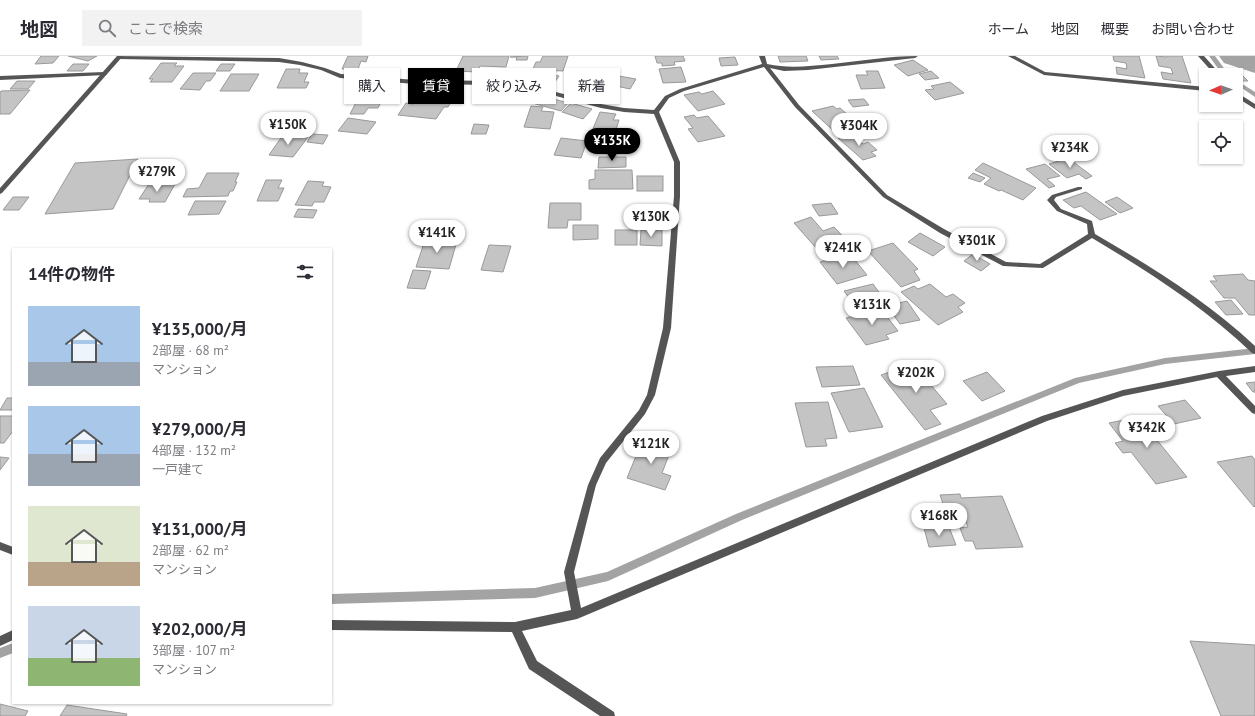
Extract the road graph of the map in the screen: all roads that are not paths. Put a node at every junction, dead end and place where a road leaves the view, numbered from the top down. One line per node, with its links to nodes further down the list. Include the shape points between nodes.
1 (120, 56): 8 (street); 13 (street, via 279,60 316,67 340,76 415,82 498,83 541,90 601,106)
2 (762, 56): 6 (street)
3 (916, 56): 6 (street, via 808,68 784,69)
4 (1011, 56): 10 (street, via 1044,73)
5 (1201, 56): 7 (street)
6 (765, 66): 13 (street, via 682,90 667,97); 16 (street, via 797,106 885,196 942,231 1005,264 1041,266)
7 (1212, 68)
8 (104, 74): 9 (street); 15 (street)
9 (0, 78)
10 (1199, 88)
11 (1243, 99): 12 (street)
12 (1255, 107)
13 (656, 112): 23 (street, via 677,162 677,196 667,328 650,396 642,412 603,461 592,485 569,572)
14 (1080, 188): 16 (street, via 1054,196 1050,200 1059,210 1090,223)
15 (0, 192)
16 (1092, 235): 17 (street, via 1137,261 1214,314)
17 (1255, 350)
18 (1255, 369): 19 (street)
19 (1219, 374): 20 (street); 23 (street, via 1123,393 1045,418)
20 (1255, 411)
21 (0, 546): 22 (street)
22 (12, 551)
23 (577, 614): 25 (street)
24 (332, 624): 25 (street)
25 (515, 627): 28 (street, via 533,666)
26 (12, 635): 27 (street)
27 (0, 641)
28 (610, 716)

